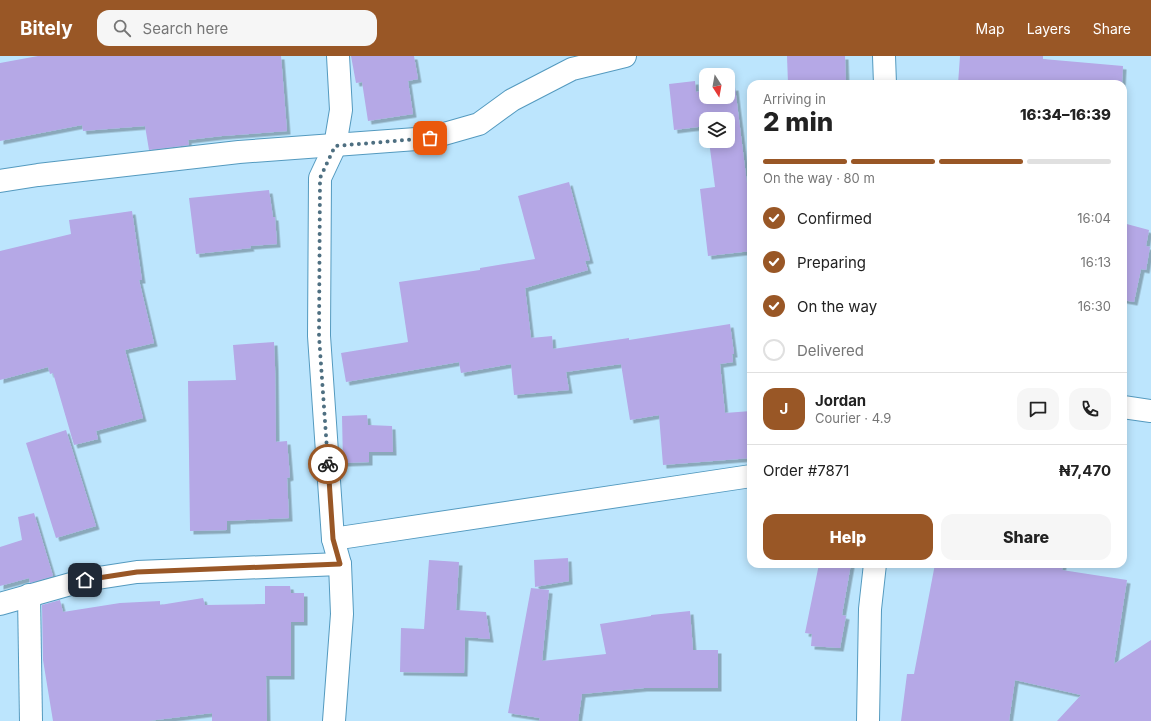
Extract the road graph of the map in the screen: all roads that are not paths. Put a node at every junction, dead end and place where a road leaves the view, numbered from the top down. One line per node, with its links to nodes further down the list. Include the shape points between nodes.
1 (338, 56): 5 (street, via 340,110)
2 (625, 56): 5 (street, via 572,69 512,100 479,124 430,138)
3 (884, 56): 4 (street)
4 (886, 80)
5 (335, 146): 6 (street, via 239,152); 10 (street, via 320,178 319,336)
6 (0, 181)
7 (1127, 407): 8 (street)
8 (1151, 410)
9 (747, 477): 10 (street)
10 (333, 539): 11 (street)
11 (340, 564): 13 (street, via 137,572 85,580); 16 (street, via 342,614)
12 (875, 568): 17 (street, via 870,608)
13 (29, 595): 14 (street); 15 (street)
14 (0, 604)
15 (31, 721)
16 (334, 721)
17 (868, 721)

